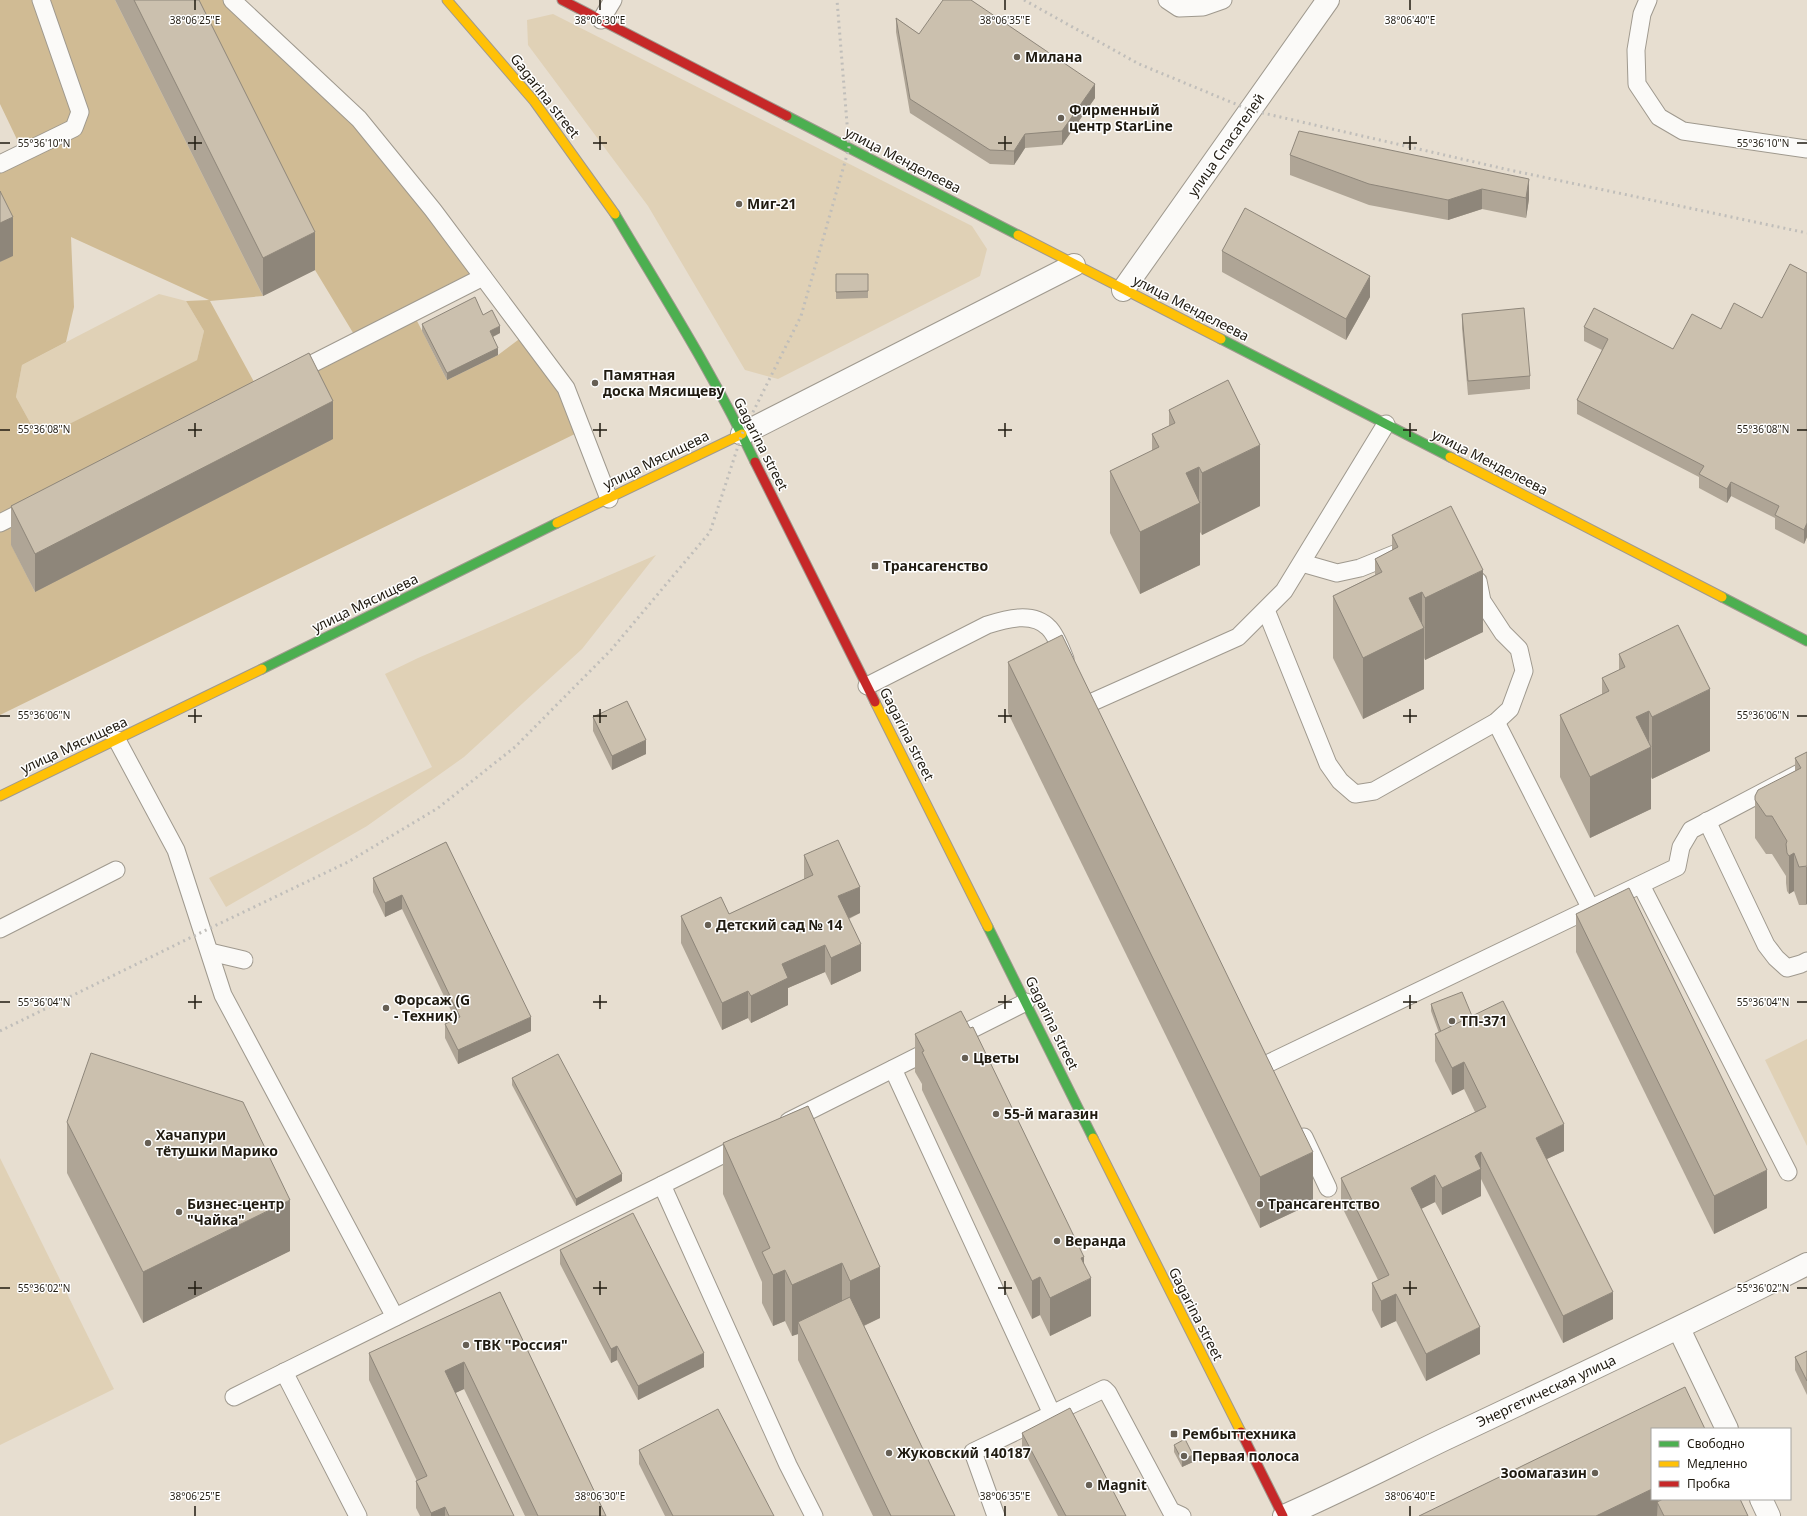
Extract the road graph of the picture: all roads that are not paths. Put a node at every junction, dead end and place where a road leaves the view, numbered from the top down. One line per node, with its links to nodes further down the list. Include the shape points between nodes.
1 (41, 0): 12 (lane, via 80,112 74,128)
2 (232, 0): 14 (lane, via 359,119 434,210)
3 (447, 0): 18 (main road, Gagarina street, via 534,102 610,207)
4 (562, 0): 10 (main road, улица Менделеева)
5 (613, 0): 10 (lane)
6 (1166, 0): 7 (lane, via 1179,8 1203,7)
7 (1223, 0)
8 (1328, 0): 15 (street, улица Спасателей)
9 (1648, 0): 11 (lane, via 1642,14 1636,50 1637,84 1659,118 1683,131)
10 (601, 20): 13 (main road, улица Менделеева)
11 (1807, 148)
12 (0, 164)
13 (1074, 265): 15 (main road, улица Менделеева); 18 (street)
14 (483, 277): 16 (lane); 20 (lane, via 566,388)
15 (1123, 290): 17 (main road, улица Менделеева)
16 (280, 380)
17 (1386, 424): 23 (lane); 26 (main road, улица Менделеева)
18 (742, 434): 20 (main road, улица Мясищева); 28 (main road, Gagarina street)
19 (49, 498): 21 (lane)
20 (609, 499): 31 (main road, улица Мясищева)
21 (0, 523)
22 (1412, 549): 23 (lane, via 1360,568 1337,573)
23 (1302, 563): 25 (lane, via 1284,591)
24 (1475, 568): 30 (lane, via 1482,601 1503,633 1519,649 1524,671 1510,710)
25 (1266, 610): 29 (lane, via 1238,637); 30 (lane, via 1328,764 1340,781 1355,794 1374,791)
26 (1807, 641)
27 (1071, 670): 28 (lane, via 1050,629 1038,619 1022,618 1001,620 987,625)
28 (867, 686): 42 (main road, Gagarina street)
29 (1088, 704)
30 (1496, 722): 37 (lane)
31 (117, 740): 33 (main road, улица Мясищева); 39 (lane, via 176,850)
32 (1807, 769): 34 (lane)
33 (0, 796)
34 (1707, 821): 36 (lane, via 1691,830 1681,847 1677,867); 41 (lane, via 1766,945 1787,968)
35 (116, 870): 38 (lane)
36 (1641, 885): 37 (lane); 48 (lane)
37 (1591, 909): 43 (lane)
38 (0, 929)
39 (210, 952): 40 (lane); 52 (lane, via 223,995)
40 (244, 960)
41 (1807, 961)
42 (1026, 1002): 44 (lane); 63 (main road, Gagarina street, via 1138,1231)
43 (1269, 1063)
44 (893, 1069): 46 (lane, via 807,1120); 56 (lane)
45 (1298, 1126): 50 (lane)
46 (777, 1127)
47 (756, 1138): 49 (lane)
48 (1788, 1172)
49 (662, 1185): 52 (lane); 60 (lane, via 788,1465)
50 (1328, 1188)
51 (1807, 1264): 53 (street, Энергетическая улица)
52 (395, 1317): 54 (lane)
53 (1679, 1329): 57 (street); 63 (street, Энергетическая улица, via 1441,1441 1329,1497)
54 (284, 1372): 55 (lane); 59 (lane)
55 (234, 1397)
56 (1052, 1414): 61 (lane, via 973,1452); 62 (lane, via 1104,1389 1171,1511)
57 (1727, 1428)
58 (1761, 1500): 64 (street)
59 (358, 1516)
60 (814, 1516)
61 (996, 1516)
62 (1182, 1516)
63 (1283, 1516)
64 (1769, 1516)

